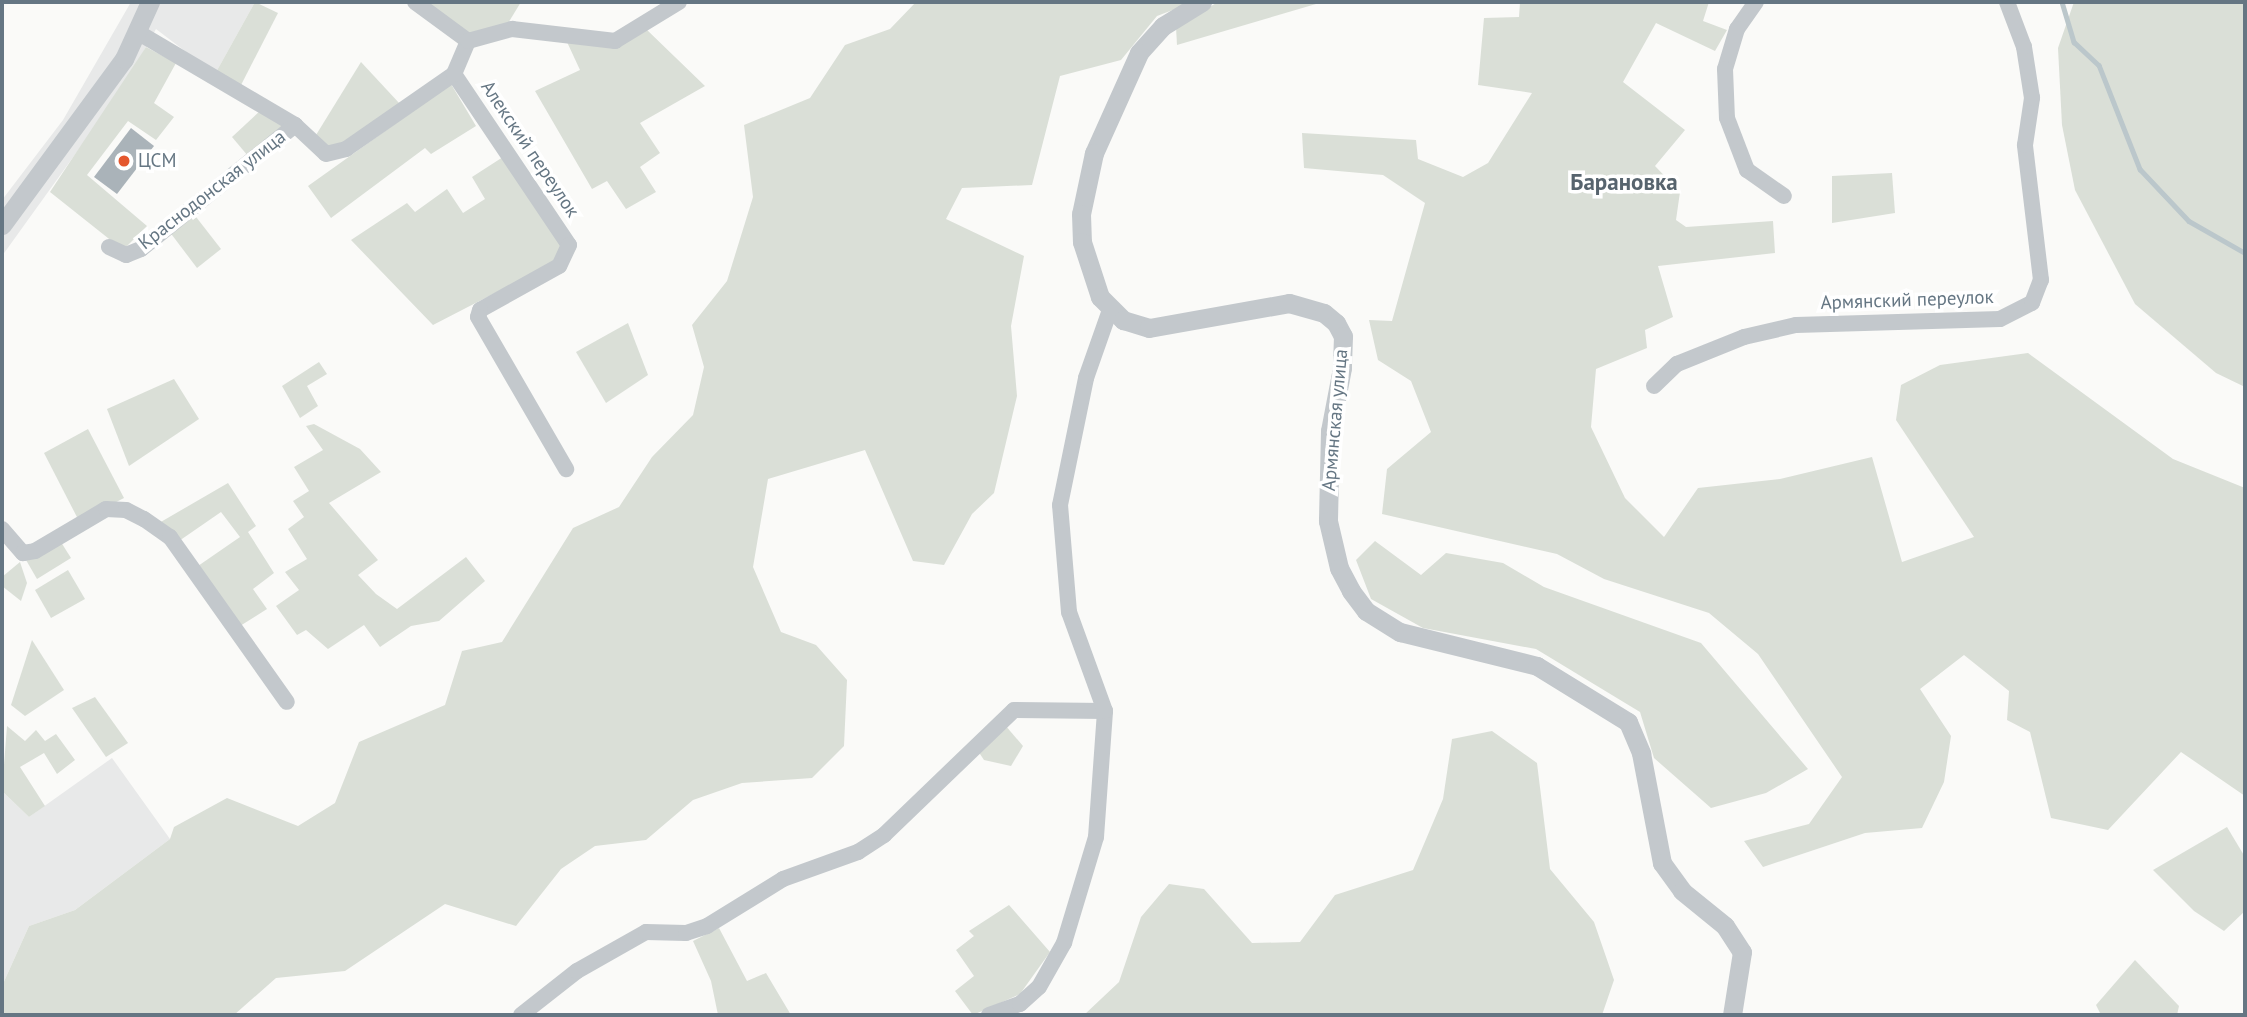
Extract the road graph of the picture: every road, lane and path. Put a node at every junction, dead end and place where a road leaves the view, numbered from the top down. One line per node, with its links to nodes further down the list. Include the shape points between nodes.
1 (150, 2): 7 (street)
2 (415, 2): 8 (street)
3 (679, 2): 8 (street, via 615,41 512,29)
4 (1202, 2): 14 (street, via 1163,26 1139,53 1084,187 1083,242 1090,274)
5 (1756, 2): 11 (street, via 1737,29 1726,69 1727,118 1747,170)
6 (2007, 2): 15 (street, Армянский переулок, via 2024,47 2032,98 2025,145 2041,280 2032,303 2000,319 1796,325 1744,338 1677,364)
7 (139, 33): 10 (street); 12 (street)
8 (468, 41): 9 (street)
9 (454, 74): 10 (street, Краснодонская улица, via 333,155); 16 (street, Алекский переулок, via 569,245 559,266 480,310 478,317)
10 (295, 125): 13 (street, Краснодонская улица, via 141,249 126,255)
11 (1784, 196)
12 (2, 225)
13 (109, 247)
14 (1110, 310): 19 (street, via 1086,379 1060,505 1069,612); 22 (street, Армянская улица, via 1149,328 1289,303 1314,309 1336,323 1343,336 1342,368 1331,431 1328,521 1339,568 1351,591 1366,611 1400,632 1537,666 1628,722 1641,753 1662,863 1682,891 1725,926 1742,952)
15 (1654, 386)
16 (566, 469)
17 (2, 529): 18 (street, via 23,553 106,509 144,519 170,537)
18 (287, 702)
19 (1105, 711): 20 (street, via 1014,710 884,835 858,852 775,883 707,926 686,933 646,932 577,971); 21 (street, via 1096,837 1064,943 1039,987 1020,1004)
20 (521, 1015)
21 (989, 1015)
22 (1732, 1015)

